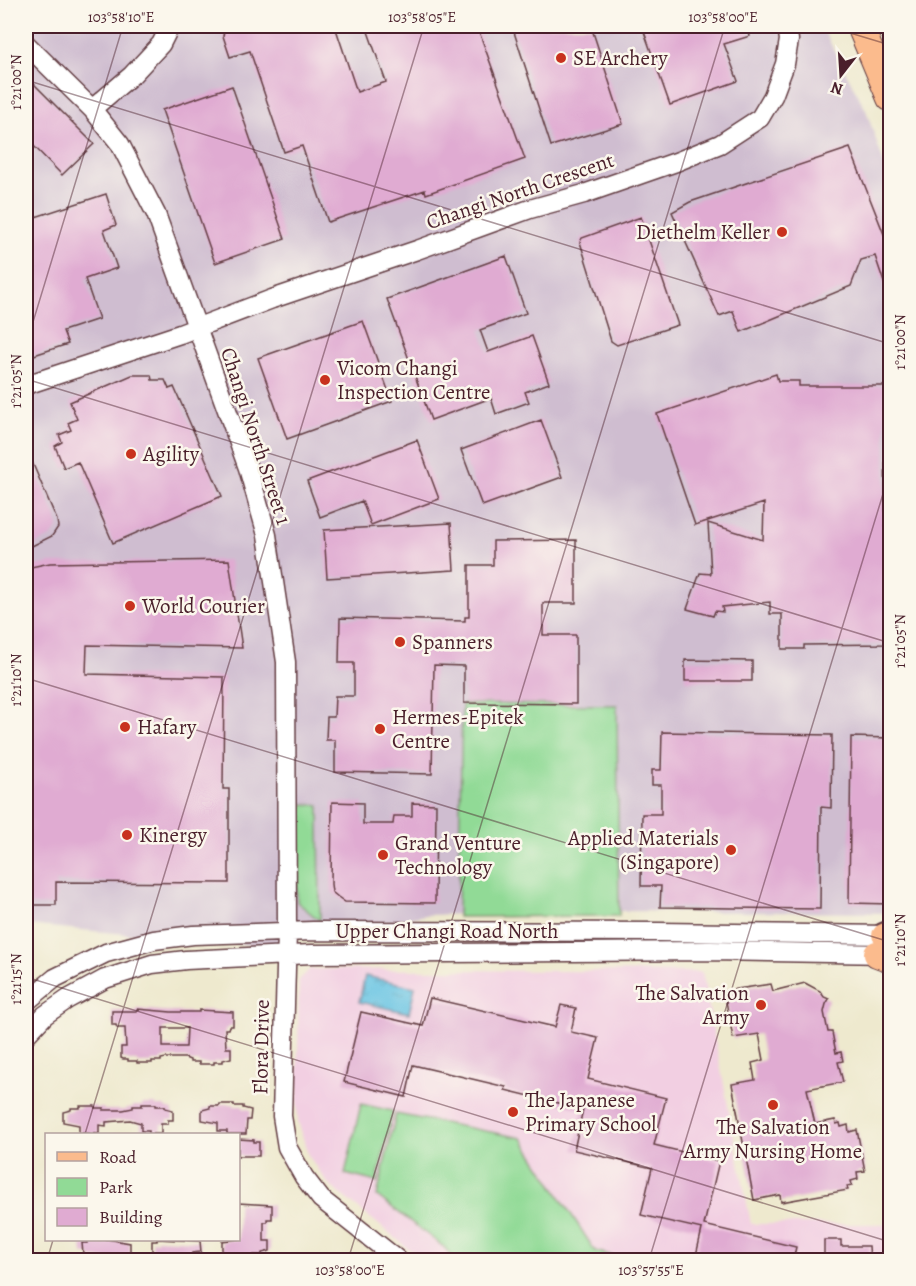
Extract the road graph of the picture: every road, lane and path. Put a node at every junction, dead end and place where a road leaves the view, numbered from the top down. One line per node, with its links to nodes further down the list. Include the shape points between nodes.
1 (170, 26): 6 (street, via 161,44 132,75)
2 (788, 26): 7 (street, Changi North Crescent, via 785,64 774,96 760,118 720,144)
3 (860, 26): 5 (highway)
4 (26, 44): 6 (street, Changi North Street 1)
5 (891, 98)
6 (92, 109): 7 (street, Changi North Street 1, via 120,144 156,214)
7 (196, 328): 8 (street, Changi North Crescent); 9 (street, Changi North Street 1, via 248,468 267,535 274,581 286,662)
8 (26, 385)
9 (287, 931): 10 (street, Upper Changi Road North, via 659,932); 11 (street, Flora Drive); 12 (street, Upper Changi Road North, via 154,940 111,951 55,978)
10 (887, 945): 11 (street, Upper Changi Road North, via 710,951)
11 (286, 954): 13 (street, Upper Changi Road North, via 152,964 105,979); 15 (street, Flora Drive, via 282,1116 287,1147 321,1199)
12 (27, 997): 13 (street)
13 (45, 1015): 14 (street, Upper Changi Road North)
14 (26, 1035)
15 (398, 1260)

